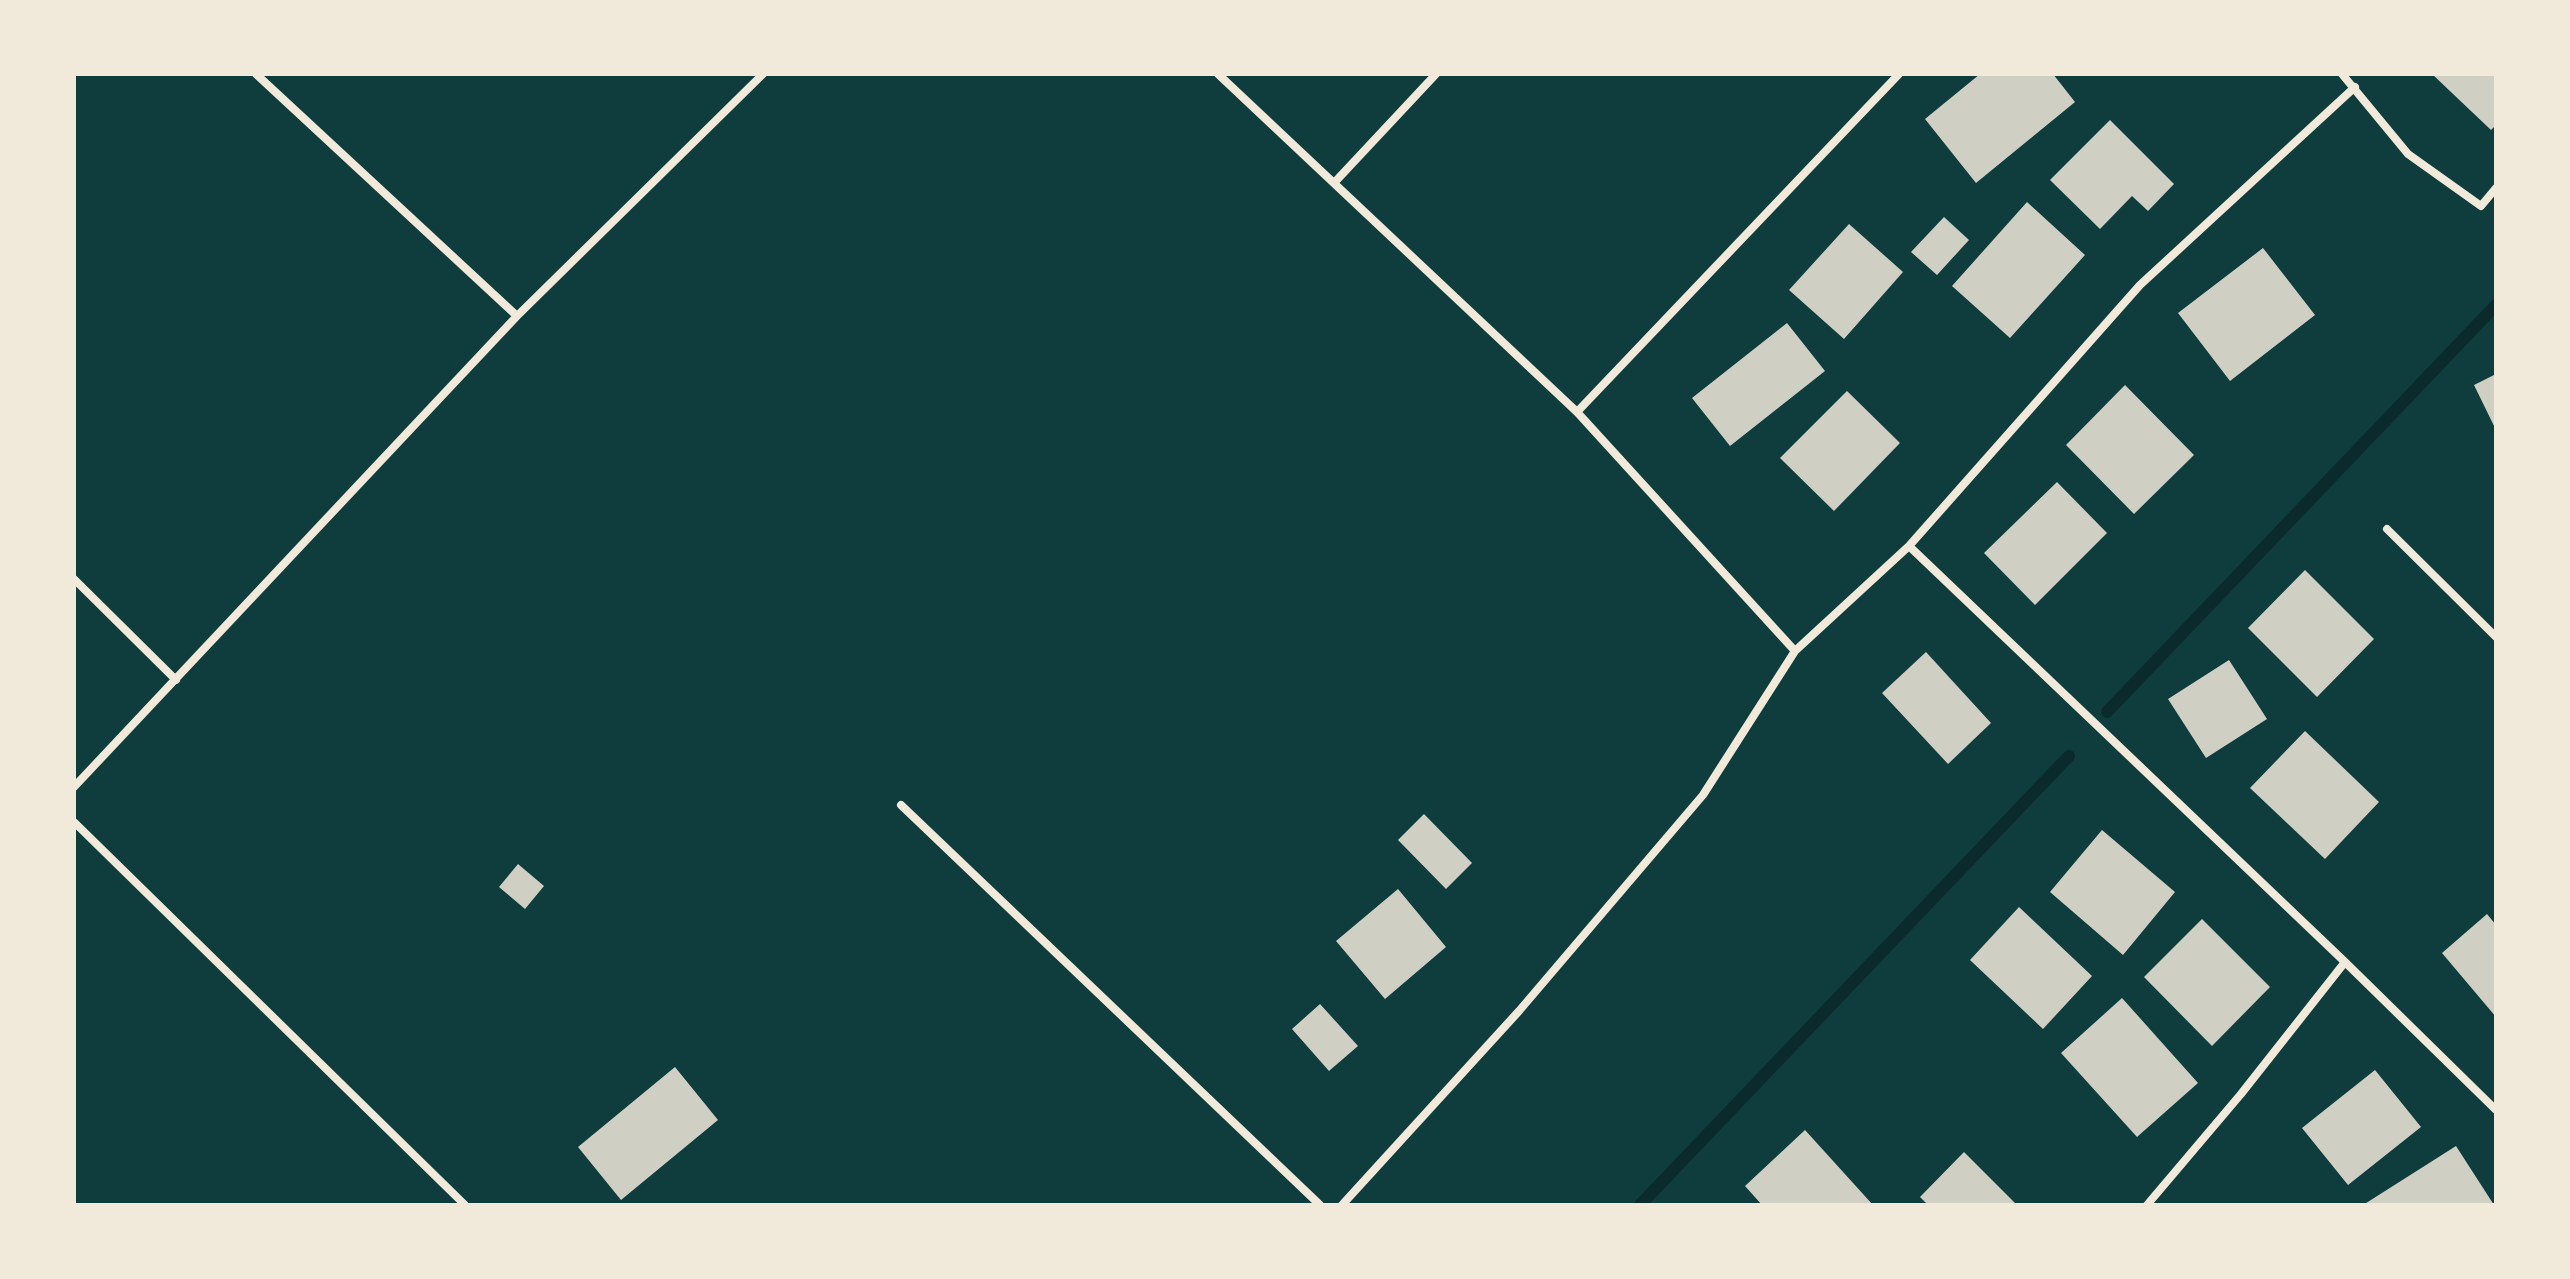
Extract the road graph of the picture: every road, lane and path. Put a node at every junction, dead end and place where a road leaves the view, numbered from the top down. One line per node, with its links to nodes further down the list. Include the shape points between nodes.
1 (256, 74): 10 (street)
2 (763, 74): 10 (street)
3 (1218, 74): 8 (street)
4 (1436, 74): 8 (street)
5 (1899, 74): 11 (street)
6 (2342, 74): 7 (street)
7 (2355, 87): 9 (street, via 2408,154 2481,206); 13 (street, via 2140,285)
8 (1334, 183): 11 (street)
9 (2496, 188)
10 (517, 316): 17 (street)
11 (1577, 412): 16 (street)
12 (2387, 529): 15 (street)
13 (1909, 546): 16 (street); 21 (street)
14 (74, 579): 17 (street)
15 (2496, 637)
16 (1795, 651): 25 (street, via 1703,795 1519,1011)
17 (176, 680): 18 (street)
18 (74, 787)
19 (901, 805): 24 (street)
20 (74, 822): 23 (street)
21 (2345, 962): 22 (street); 26 (street)
22 (2496, 1110)
23 (465, 1205)
24 (1320, 1205)
25 (1342, 1205)
26 (2147, 1205)

